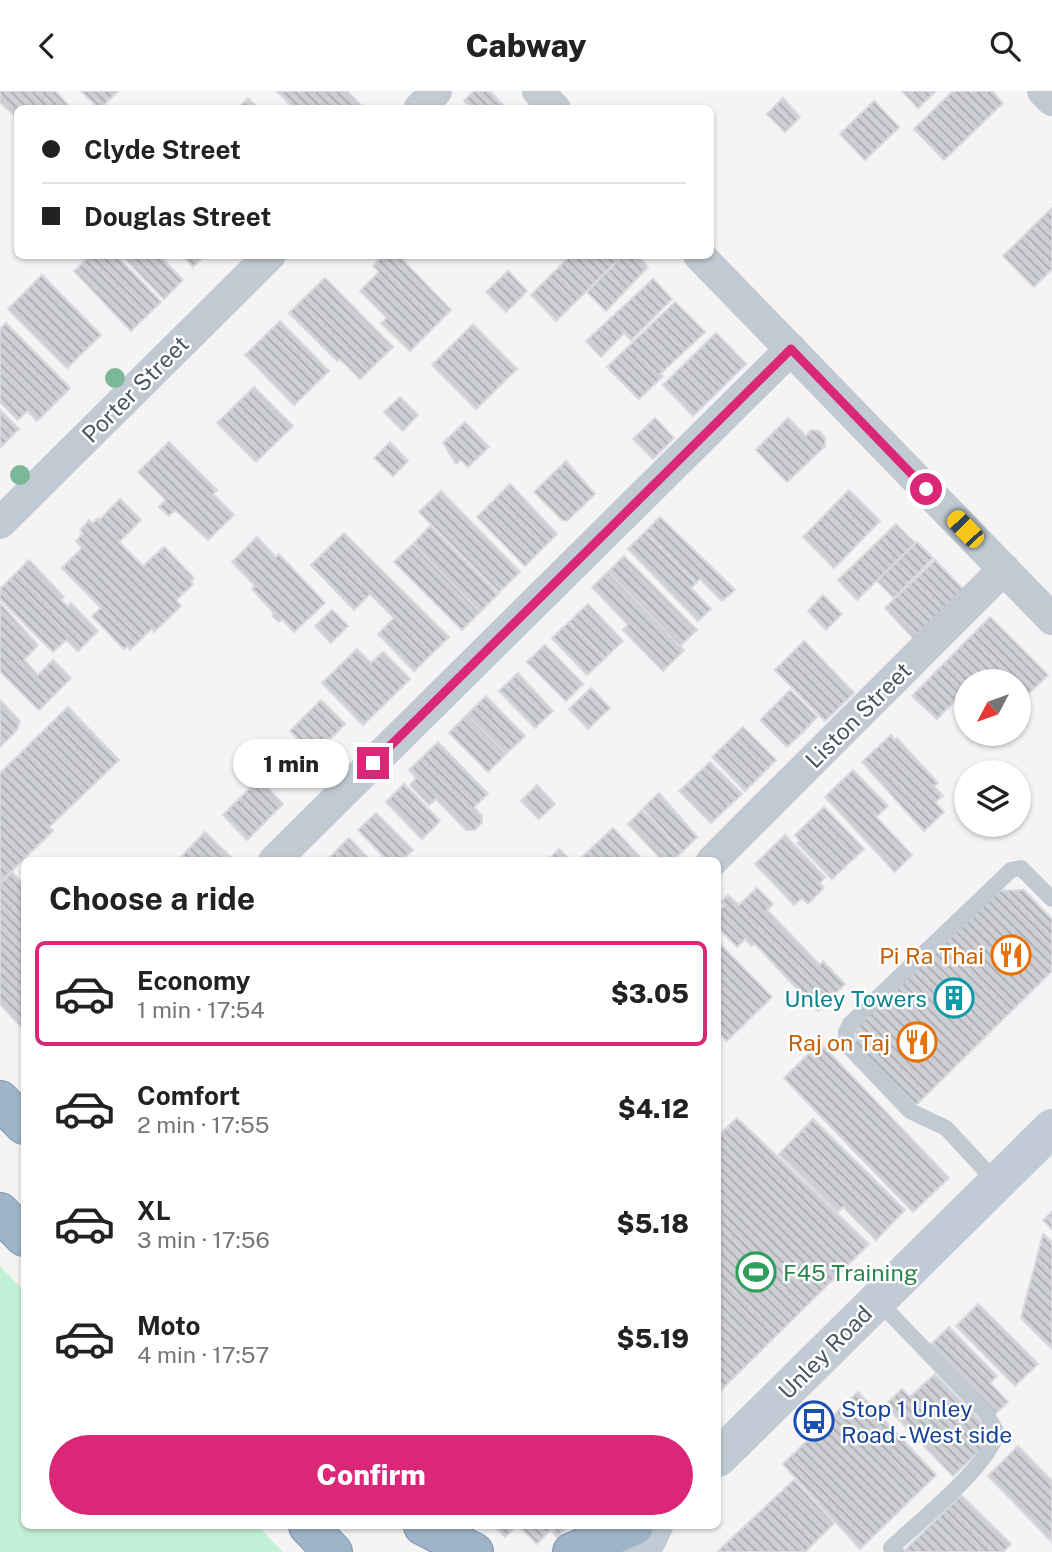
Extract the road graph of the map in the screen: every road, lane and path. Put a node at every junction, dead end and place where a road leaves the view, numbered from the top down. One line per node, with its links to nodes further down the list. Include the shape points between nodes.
1 (436, 91): 5 (street)
2 (538, 91): 6 (street)
3 (1043, 91): 4 (street)
4 (1052, 100)
5 (423, 105)
6 (551, 105)
7 (266, 259): 10 (street, Porter Street)
8 (703, 259): 9 (street)
9 (791, 349): 11 (street); 13 (street)
10 (0, 523)
11 (1004, 569): 12 (street); 14 (street, Liston Street)
12 (1052, 619)
13 (278, 857)
14 (716, 857)
15 (1052, 899): 17 (lane, via 1021,867 1011,870 846,1031 848,1045 910,1111 946,1128)
16 (1052, 1128): 17 (main road, Unley Road)
17 (997, 1183): 20 (main road, Unley Road)
18 (0, 1212): 19 (highway)
19 (21, 1234)
20 (877, 1300): 21 (main road, Unley Road); 28 (lane, via 986,1413 997,1433 980,1462)
21 (721, 1455)
22 (311, 1529): 29 (highway)
23 (425, 1529): 30 (highway)
24 (428, 1529): 31 (highway)
25 (627, 1529): 32 (highway)
26 (645, 1529): 33 (main road)
27 (652, 1529): 34 (main road)
28 (893, 1550)
29 (334, 1552)
30 (446, 1552)
31 (474, 1552)
32 (572, 1552)
33 (621, 1552)
34 (641, 1552)

